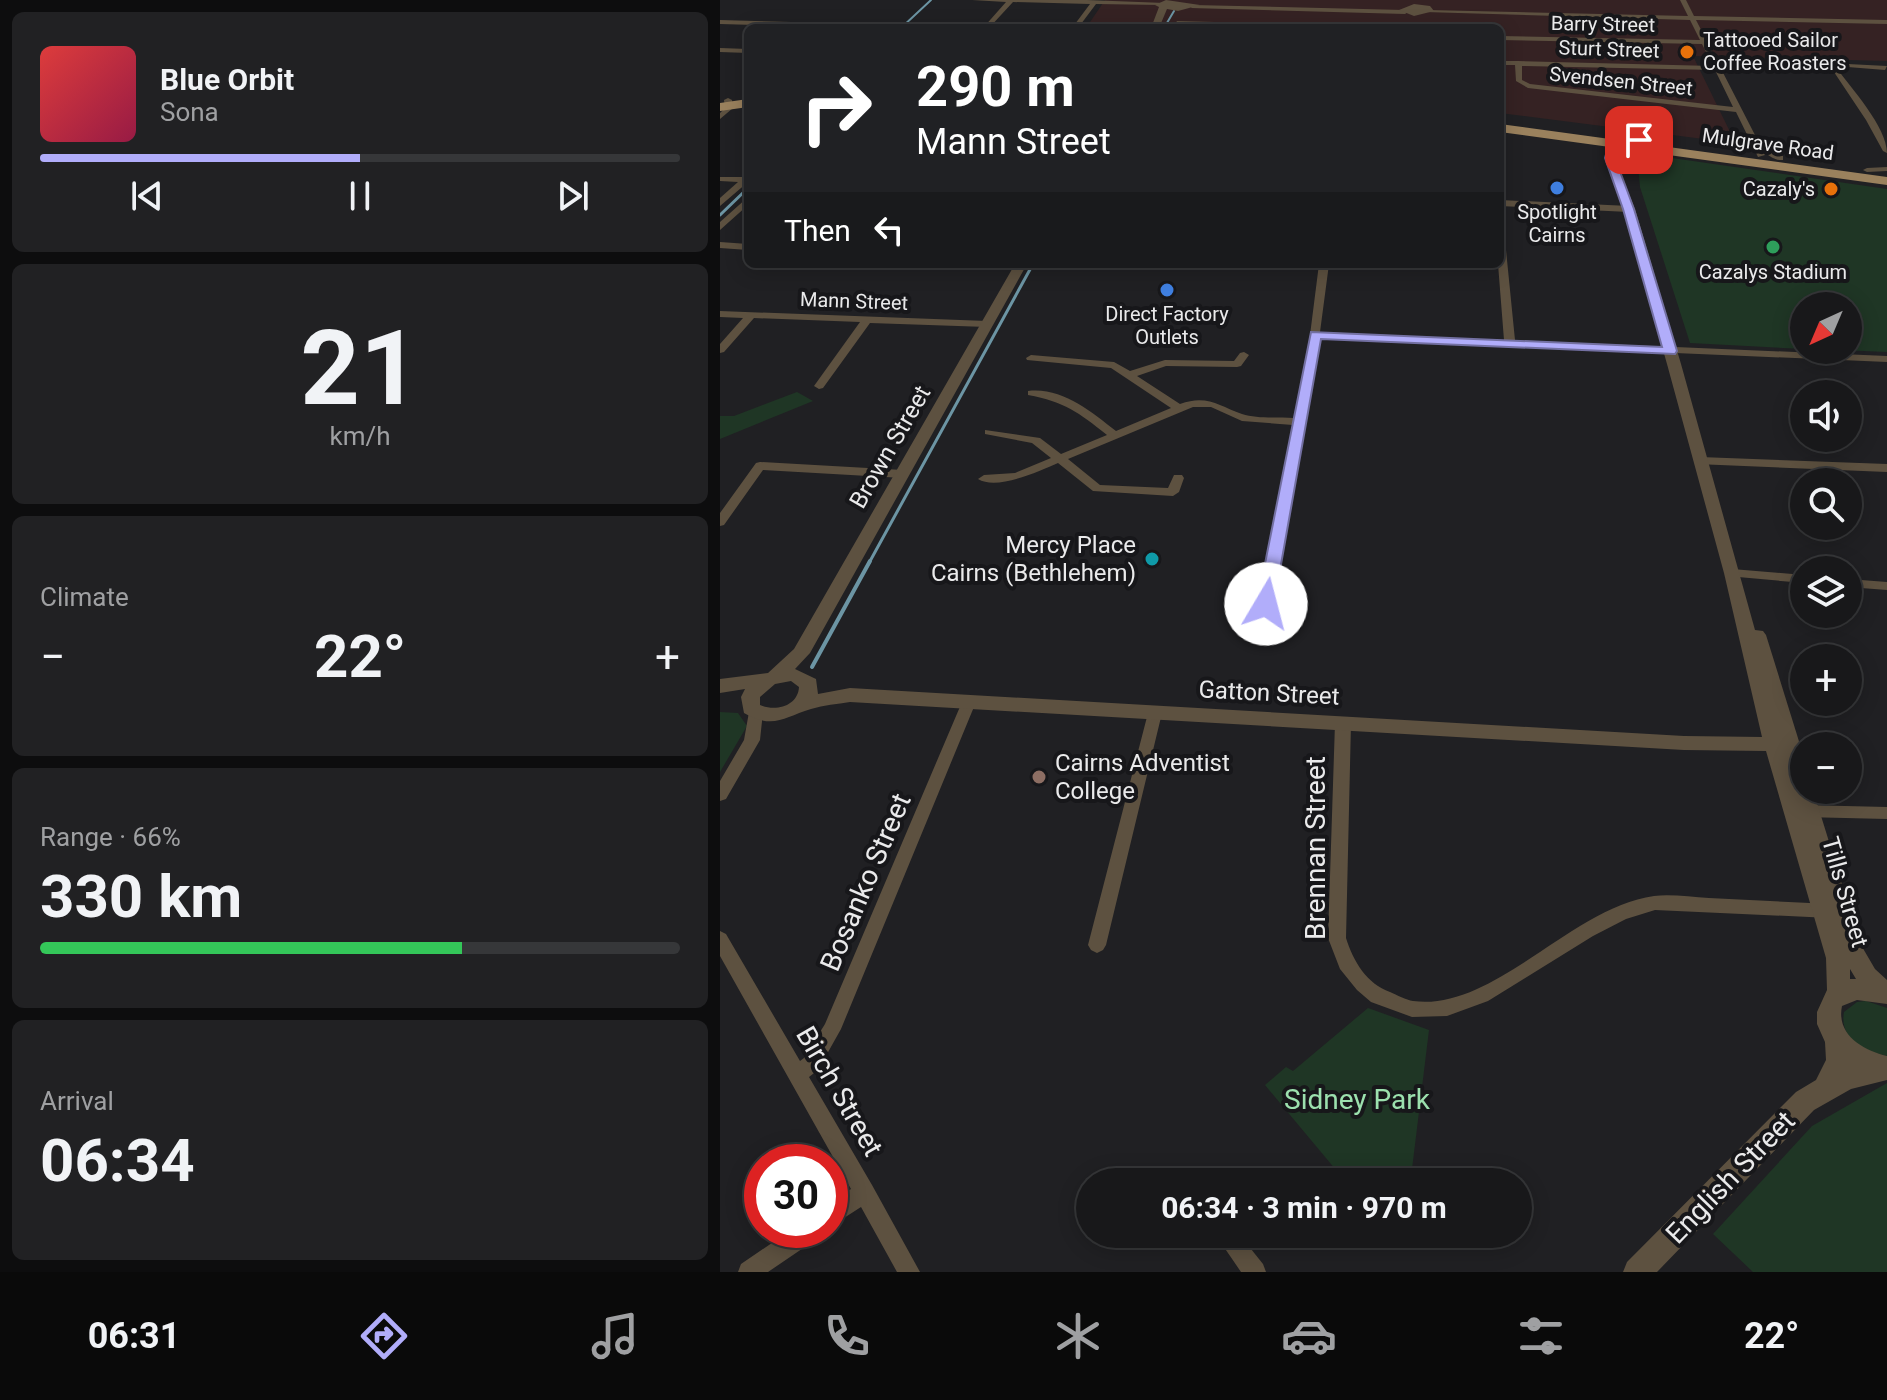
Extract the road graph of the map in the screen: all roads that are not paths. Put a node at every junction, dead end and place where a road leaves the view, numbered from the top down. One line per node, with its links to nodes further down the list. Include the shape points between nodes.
1 (977, 0): 5 (street)
2 (1508, 0): 13 (street)
3 (1590, 0): 14 (street)
4 (1683, 0): 15 (street)
5 (1011, 1): 6 (street); 19 (street)
6 (1084, 1): 7 (street)
7 (1094, 3): 10 (street); 20 (street)
8 (1191, 3): 9 (street); 10 (street)
9 (1249, 3): 11 (street)
10 (1171, 5): 21 (street)
11 (1298, 8): 12 (street); 22 (street)
12 (1415, 8): 13 (street)
13 (1510, 13): 14 (street)
14 (1595, 15): 15 (street)
15 (1692, 17): 17 (street); 24 (street)
16 (720, 22): 18 (street)
17 (1887, 22)
18 (794, 24)
19 (990, 24)
20 (1078, 24)
21 (1158, 24)
22 (1292, 24)
23 (1504, 38): 24 (street, Barry Street)
24 (1705, 42): 29 (street)
25 (720, 50): 26 (street)
26 (744, 51)
27 (1504, 63): 28 (street, Sturt Street)
28 (1518, 63): 29 (street, Sturt Street); 33 (street, Svendsen Street, via 1519,81 1528,86)
29 (1718, 68): 33 (street)
30 (1885, 68): 35 (street, via 1830,64)
31 (744, 100): 32 (main road)
32 (724, 103): 34 (street)
33 (1740, 110): 40 (street)
34 (720, 117)
35 (1870, 120): 38 (street); 41 (street)
36 (1504, 126): 39 (main road, Mulgrave Road)
37 (1504, 126): 39 (main road, Mulgrave Road)
38 (1887, 135)
39 (1618, 145): 40 (main road, Mulgrave Road); 40 (main road, Mulgrave Road); 51 (street, Tills Street)
40 (1759, 150): 42 (main road, Mulgrave Road); 42 (street); 46 (main road, Mulgrave Road)
41 (1887, 151)
42 (1780, 158): 43 (main road, Mulgrave Road)
43 (1887, 171)
44 (720, 179): 45 (street)
45 (744, 179)
46 (1887, 181)
47 (744, 182): 48 (street)
48 (720, 203)
49 (1504, 203): 51 (street)
50 (744, 204): 52 (street)
51 (1629, 209): 65 (street, Tills Street)
52 (720, 227)
53 (720, 245): 54 (street)
54 (744, 247)
55 (1019, 268): 61 (street, Brown Street)
56 (1323, 268): 62 (street)
57 (1503, 268): 63 (street)
58 (720, 314): 59 (street, Mann Street)
59 (751, 315): 60 (street, Mann Street); 64 (street)
60 (867, 320): 61 (street, Mann Street); 70 (street)
61 (987, 324): 79 (street, Brown Street)
62 (1315, 335): 63 (street); 73 (street)
63 (1510, 345): 65 (street)
64 (720, 350)
65 (1670, 351): 68 (street); 77 (street, Tills Street)
66 (1244, 355): 69 (street, via 1237,364 1165,363)
67 (1031, 358): 69 (street, via 1103,362)
68 (1887, 359)
69 (1131, 374): 72 (street)
70 (819, 386)
71 (1032, 393): 75 (street, via 1068,401)
72 (1178, 408): 73 (street, via 1213,404 1242,418); 75 (street)
73 (1298, 422): 87 (street)
74 (989, 432): 76 (street, via 1036,440)
75 (1114, 435): 76 (street)
76 (1060, 458): 80 (street, via 1097,488 1173,492); 81 (street, via 1017,476)
77 (1700, 461): 78 (street); 83 (street, Tills Street)
78 (1887, 468)
79 (903, 474): 82 (street, via 760,466); 88 (street, Brown Street)
80 (1178, 478)
81 (984, 479)
82 (720, 522)
83 (1732, 573): 84 (street); 101 (street, Tills Street, via 1760,643)
84 (1790, 578)
85 (1862, 584): 86 (street)
86 (1887, 586)
87 (1266, 604)
88 (801, 653): 89 (street, Brown Street); 90 (street, via 799,666)
89 (771, 678): 90 (street, Gatton Street); 91 (street, Gatton Street); 96 (street, Brown Street, via 753,691)
90 (806, 680): 93 (street, Gatton Street); 95 (street, via 810,694)
91 (720, 686)
92 (720, 692): 96 (street)
93 (850, 695): 94 (street, Gatton Street); 95 (street, Gatton Street)
94 (969, 702): 97 (street, Gatton Street); 112 (street, Bosanko Street, via 832,1029 811,1064)
95 (802, 704): 98 (street, Gatton Street)
96 (752, 708): 98 (street); 100 (street)
97 (1155, 713): 99 (street, Gatton Street); 107 (street)
98 (779, 715): 100 (street)
99 (1343, 723): 101 (street, Gatton Street); 105 (street, Brennan Street, via 1337,938 1359,980 1403,1008 1442,1009 1469,1002 1589,928 1637,906)
100 (752, 740): 102 (street)
101 (1781, 749): 103 (street, Tills Street)
102 (720, 795)
103 (1802, 811): 104 (street); 105 (street, Tills Street)
104 (1887, 813)
105 (1831, 912): 108 (street, Tills Street); 109 (street, Tills Street, via 1857,962)
106 (720, 939): 112 (street, Birch Street)
107 (1097, 945)
108 (1839, 993): 109 (street, via 1860,988); 110 (street, Tills Street, via 1828,1008)
109 (1886, 995)
110 (1837, 1040): 111 (street, via 1860,1060); 113 (street, via 1838,1061)
111 (1887, 1068): 113 (street, English Street)
112 (797, 1074): 114 (street, Birch Street)
113 (1826, 1086): 121 (street, English Street, via 1787,1117)
114 (865, 1192): 115 (street); 119 (street, Birch Street)
115 (848, 1204)
116 (784, 1248): 118 (street)
117 (1237, 1248): 120 (street)
118 (749, 1272)
119 (909, 1272)
120 (1255, 1272)
121 (1637, 1272)

